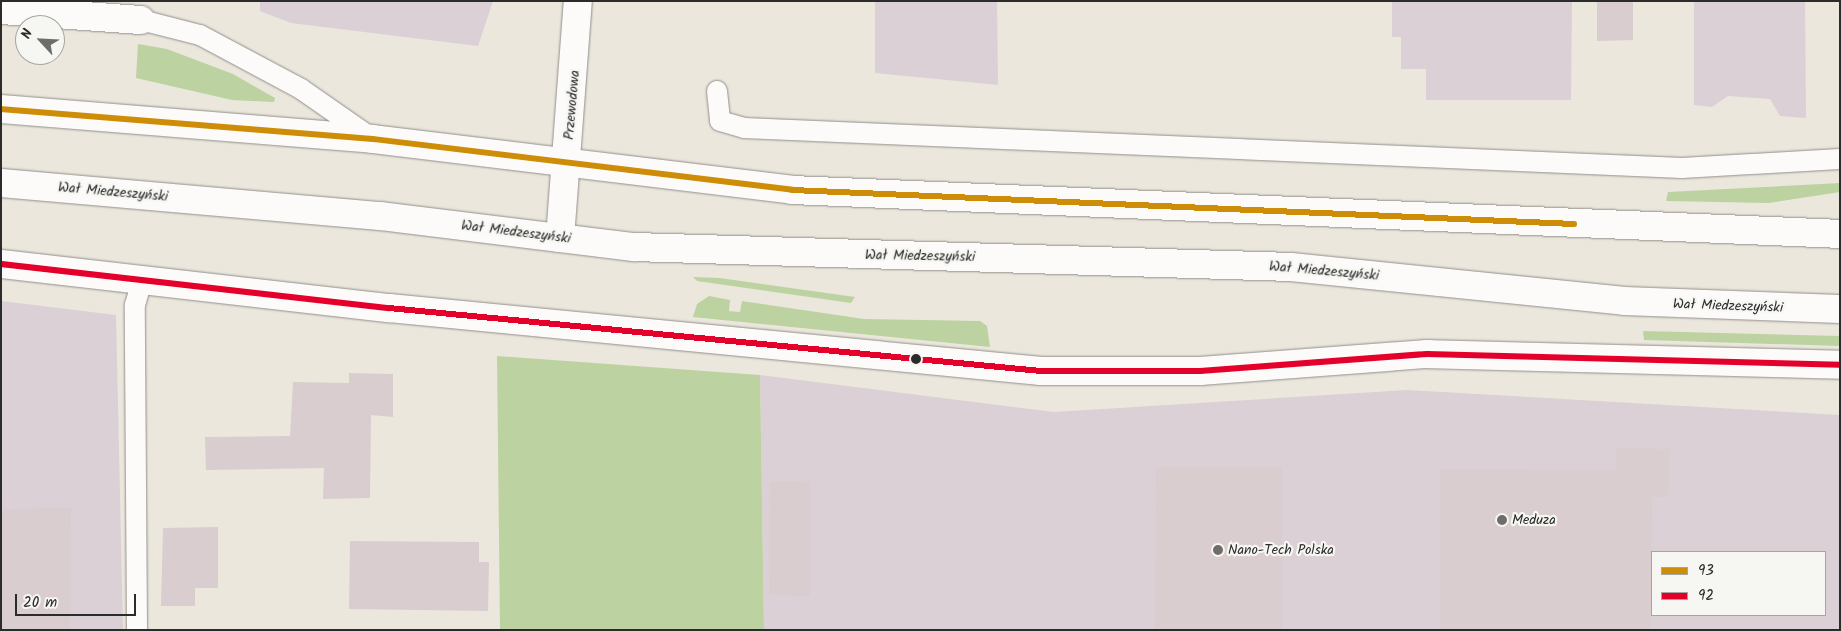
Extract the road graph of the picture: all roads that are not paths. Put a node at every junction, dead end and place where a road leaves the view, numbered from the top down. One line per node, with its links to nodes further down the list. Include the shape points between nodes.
1 (578, 1): 8 (main road, Przewodowa)
2 (1, 10): 3 (main road)
3 (140, 20): 6 (lane, via 200,35 301,89)
4 (717, 91): 7 (lane, via 720,120 744,128 1682,168)
5 (1, 109): 6 (main road)
6 (373, 139): 8 (main road)
7 (1840, 158)
8 (567, 165): 10 (main road, via 740,186 926,198); 11 (main road, Przewodowa)
9 (1, 183): 11 (main road, Wał Miedzeszyński, via 371,215)
10 (1840, 234)
11 (560, 238): 14 (main road, Wał Miedzeszyński, via 701,250 1292,267 1624,301)
12 (1, 264): 13 (main road)
13 (142, 281): 15 (main road, via 1041,371 1200,371 1427,354); 16 (lane, via 135,305)
14 (1840, 309)
15 (1840, 365)
16 (137, 630)

